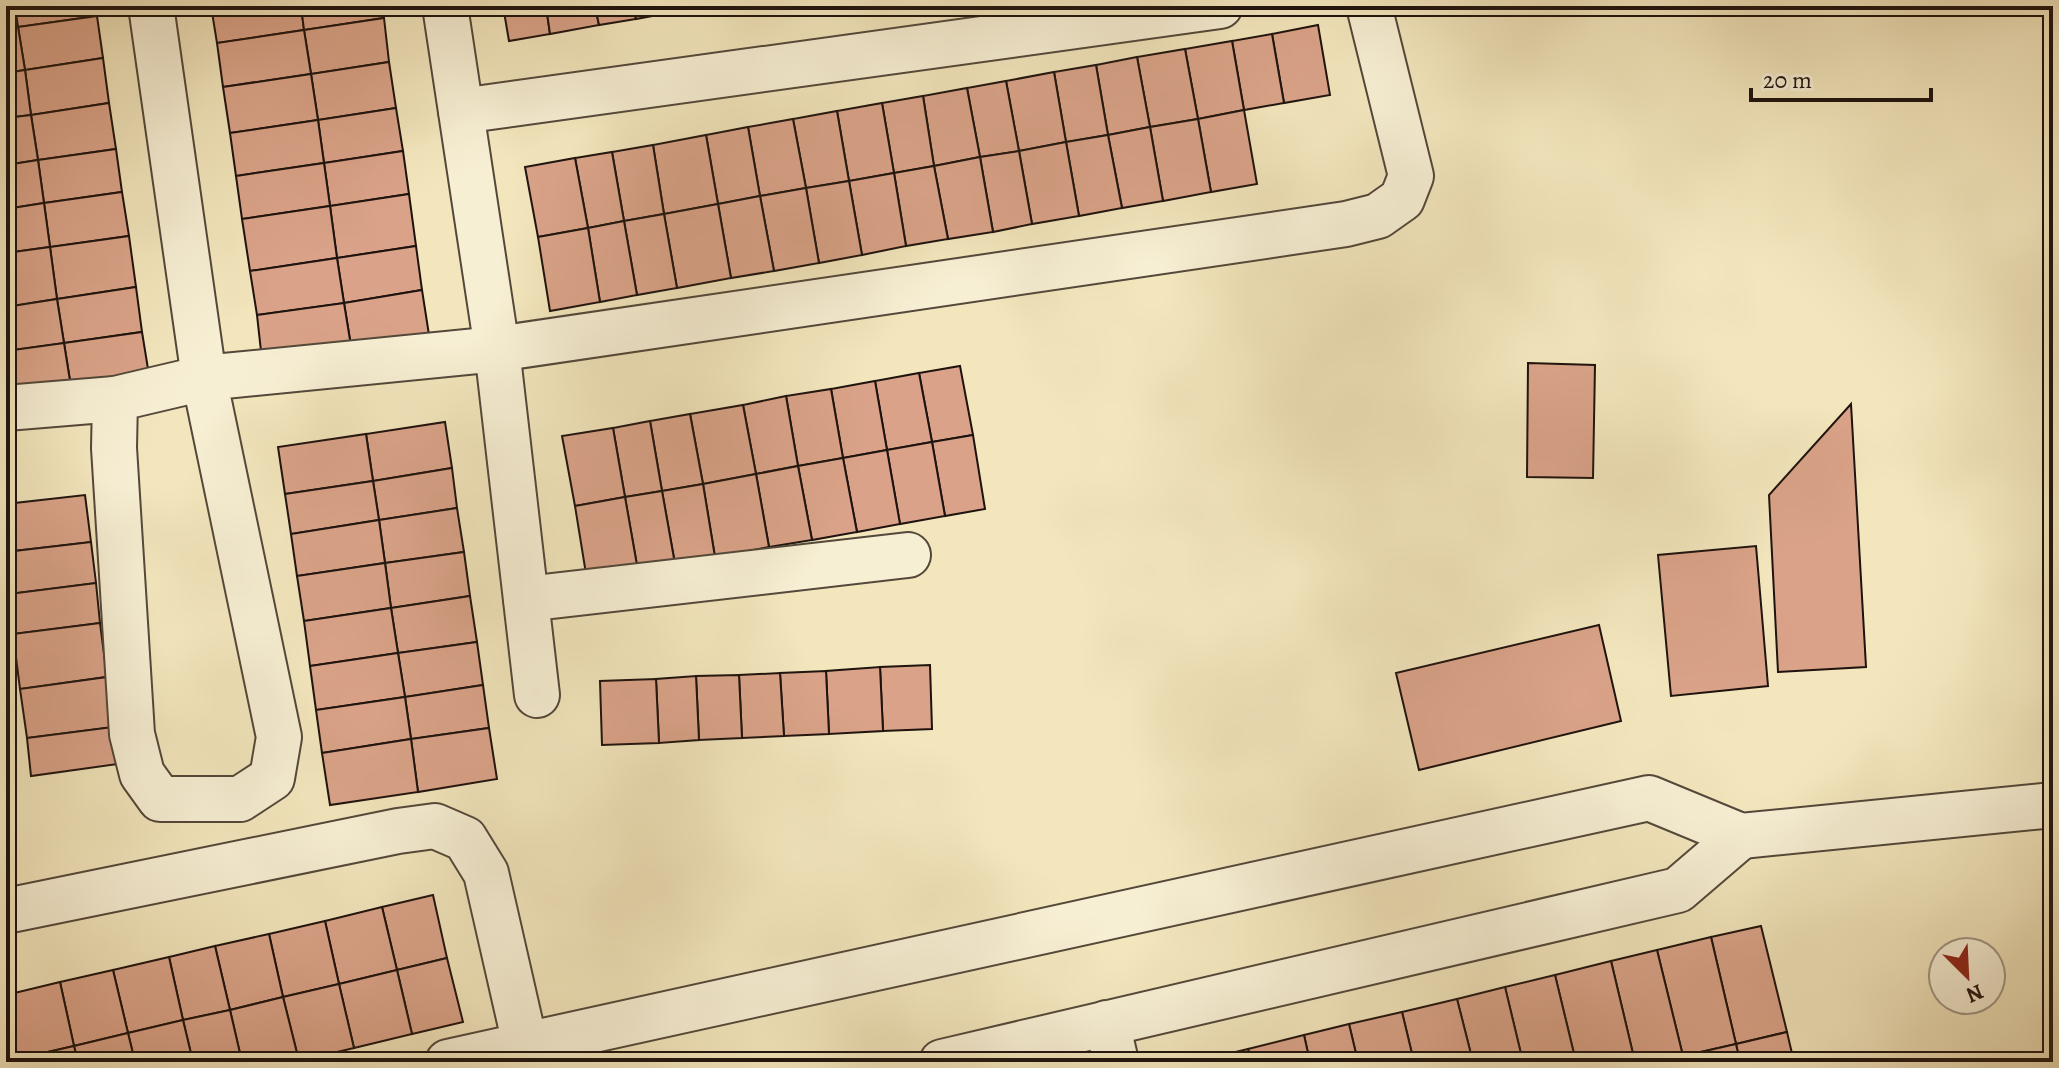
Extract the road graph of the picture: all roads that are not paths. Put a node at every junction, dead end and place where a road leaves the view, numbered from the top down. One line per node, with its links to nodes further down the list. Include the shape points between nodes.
1 (151, 6): 7 (street)
2 (445, 6): 5 (street)
3 (1220, 6): 5 (street)
4 (1369, 6): 6 (street, via 1411,176 1402,199 1378,216)
5 (461, 111): 6 (street)
6 (497, 349): 7 (street); 11 (street)
7 (204, 378): 8 (street); 8 (street, via 279,737 272,778 240,799 160,799 142,774 132,734)
8 (115, 399): 9 (street)
9 (6, 408)
10 (908, 555): 11 (street)
11 (526, 599): 12 (street)
12 (537, 695)
13 (2053, 805): 14 (street)
14 (1741, 836): 16 (street, via 1678,890); 17 (street, via 1649,798)
15 (6, 911): 17 (street, via 435,826 465,839 486,873)
16 (1111, 1042): 19 (street)
17 (525, 1044): 18 (street)
18 (448, 1062)
19 (942, 1062)

